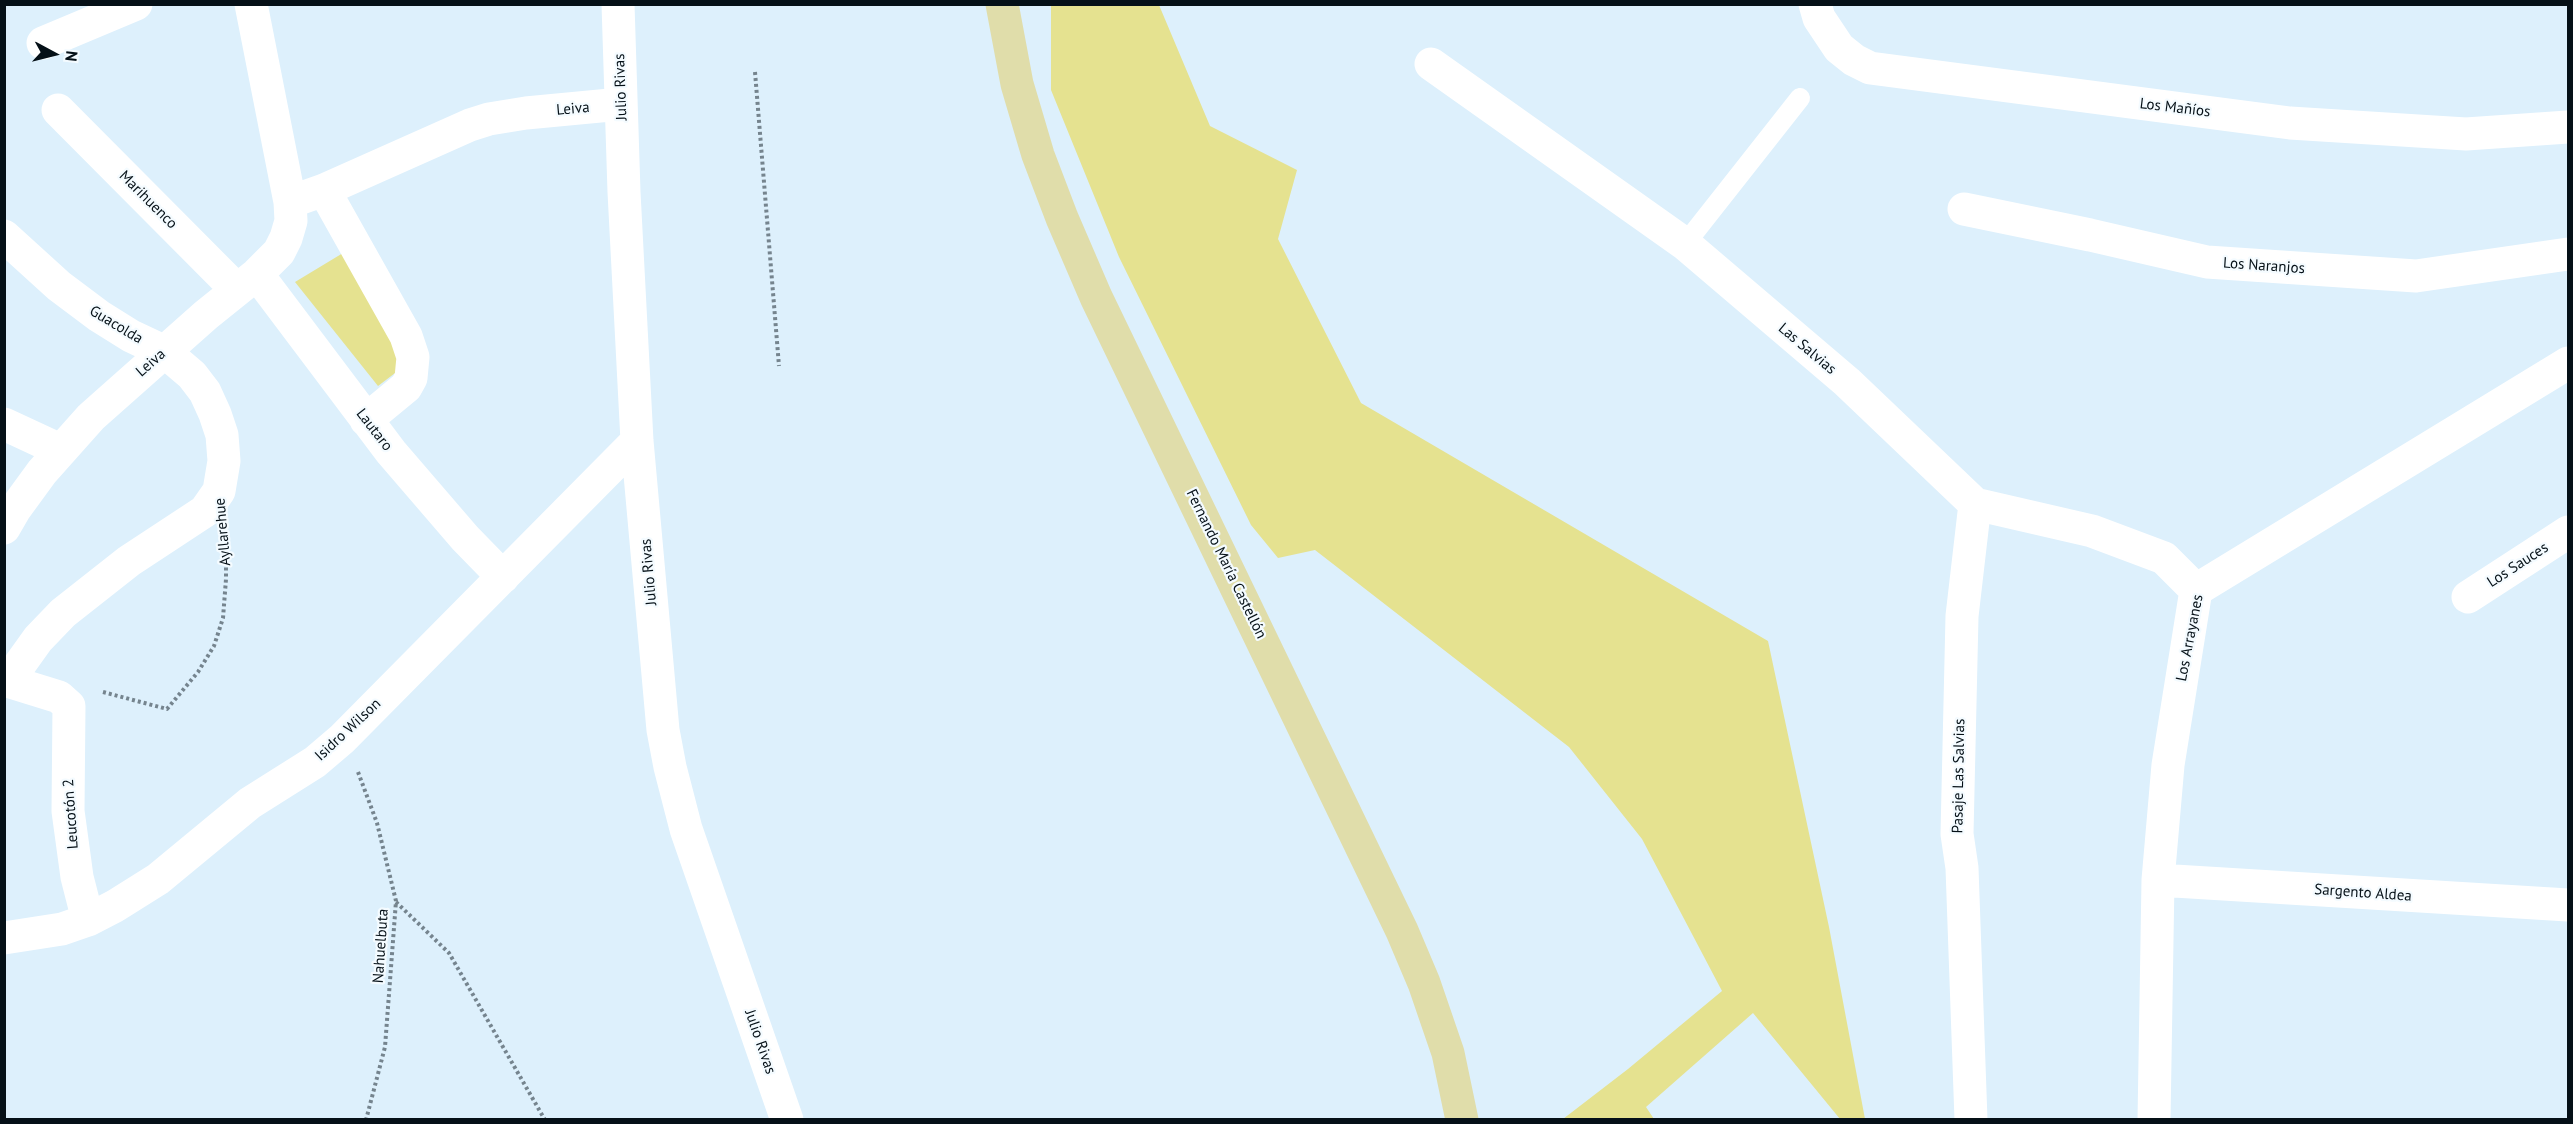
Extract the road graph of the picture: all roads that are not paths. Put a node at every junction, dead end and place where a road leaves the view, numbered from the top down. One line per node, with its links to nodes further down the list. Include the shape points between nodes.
1 (136, 4): 6 (street)
2 (250, 4): 13 (street, Leiva)
3 (618, 4): 9 (street, Julio Rivas)
4 (1002, 4): 38 (main road, Fernando María Castellón, via 1017,84 1062,218 1096,297 1402,931 1448,1053)
5 (1815, 4): 11 (street, Los Mañíos, via 1823,26 1839,48 1870,68 2290,123 2466,134)
6 (43, 43)
7 (1431, 64): 16 (street, Las Salvias)
8 (1800, 98): 16 (lane)
9 (621, 104): 12 (street, Leiva, via 489,119); 23 (street, Julio Rivas)
10 (58, 110): 18 (street, Marihuenco)
11 (2568, 126)
12 (324, 190): 13 (street, Leiva); 21 (street, via 405,336 412,357 411,378 406,387)
13 (290, 202): 18 (street, Leiva, via 291,220 279,252)
14 (1964, 209): 17 (street, Los Naranjos, via 2207,262 2416,276)
15 (4, 236): 19 (street, Guacolda, via 99,316)
16 (1685, 244): 26 (street, Las Salvias, via 1846,382)
17 (2568, 254)
18 (247, 282): 19 (street, Leiva); 21 (street, Lautaro)
19 (165, 352): 24 (street, Leiva); 25 (street, Guacolda, via 192,375 215,414 224,461)
20 (2568, 363): 30 (street, Los Arrayanes)
21 (366, 420): 29 (street, Lautaro, via 458,530)
22 (4, 424): 24 (street)
23 (637, 441): 29 (street, Isidro Wilson); 37 (street, Julio Rivas, via 659,693 670,766 686,829)
24 (60, 450): 27 (street, Leiva)
25 (219, 491): 32 (street, Ayllarehue, via 205,511 129,561 63,613)
26 (1975, 504): 30 (street, via 2092,531 2164,558); 39 (street, Pasaje Las Salvias, via 1962,616 1957,834 1962,868)
27 (4, 528)
28 (2568, 532): 31 (street, Los Sauces)
29 (503, 577): 35 (street, Isidro Wilson, via 315,762 250,803 158,879)
30 (2196, 590): 33 (street, Los Arrayanes, via 2168,765)
31 (2468, 597)
32 (6, 681): 35 (street, Leucotón 2, via 59,697 69,706 69,811 77,878)
33 (2158, 880): 34 (street, Sargento Aldea); 40 (street, Los Arrayanes)
34 (2568, 905)
35 (88, 920): 36 (street, Isidro Wilson, via 25,937)
36 (4, 938)
37 (787, 1119)
38 (1462, 1119)
39 (1971, 1119)
40 (2154, 1119)

